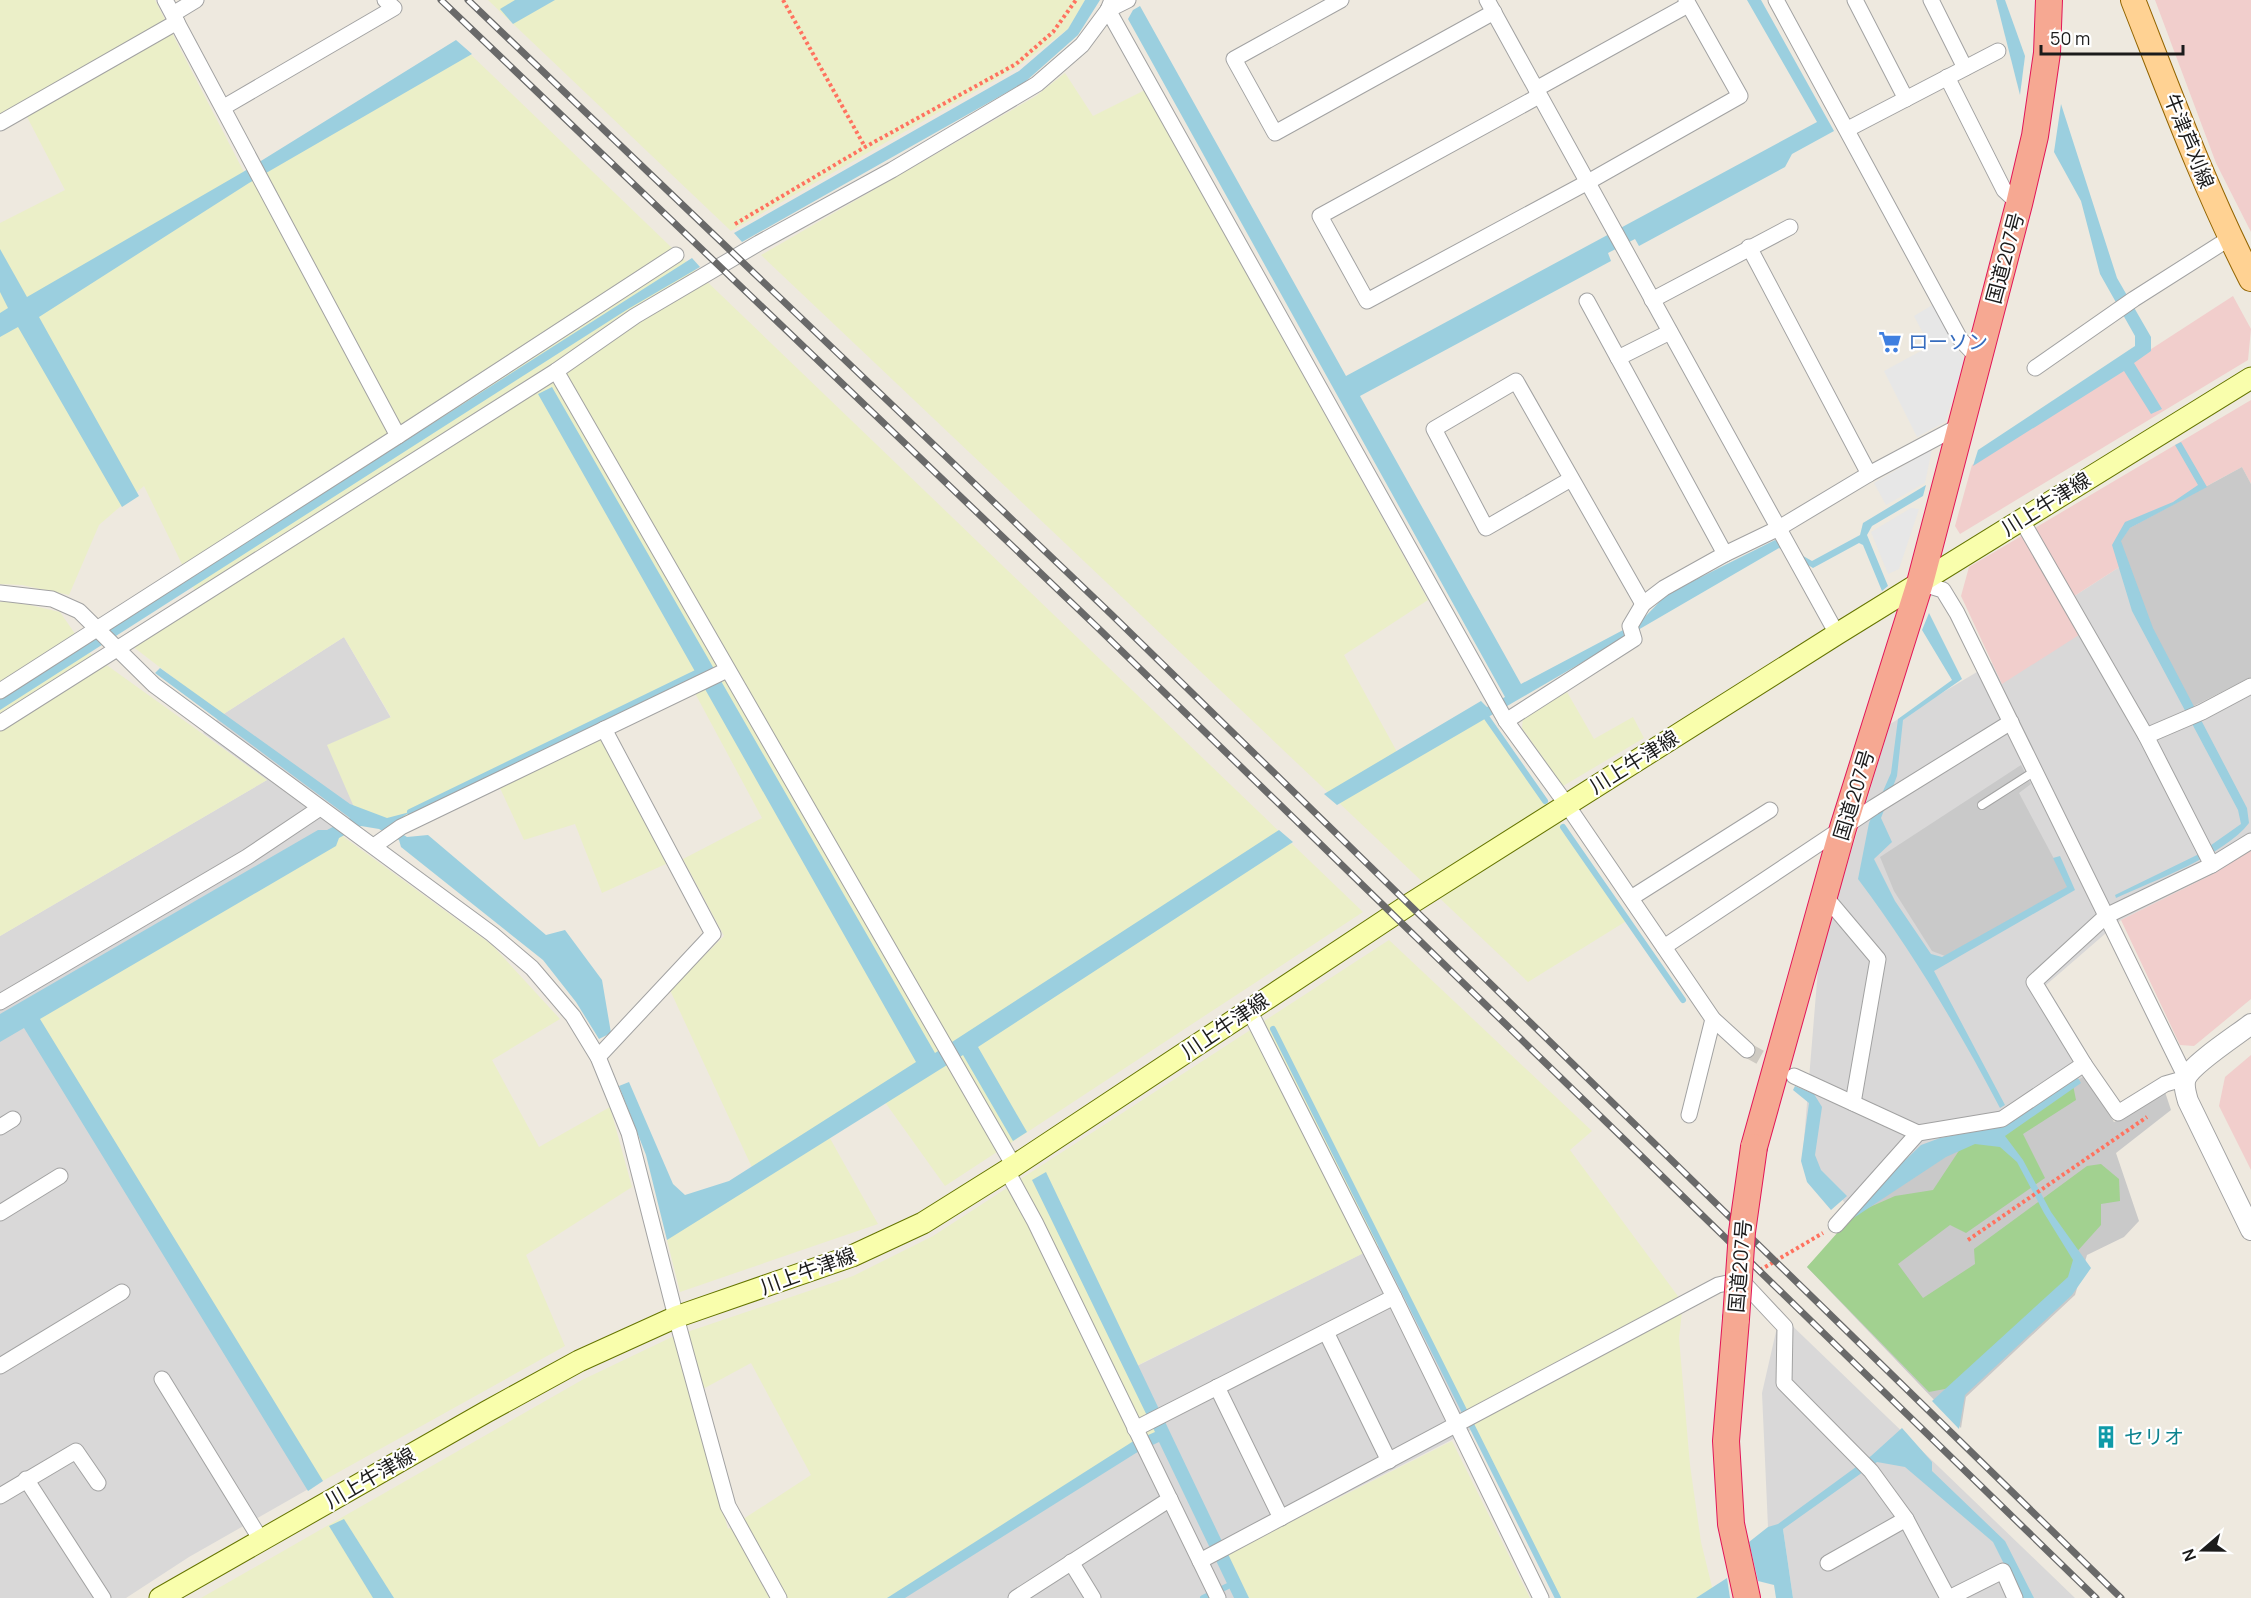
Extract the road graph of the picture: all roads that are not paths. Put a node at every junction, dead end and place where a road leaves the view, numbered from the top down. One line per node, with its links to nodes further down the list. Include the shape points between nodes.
1 (165, 0): 14 (street)
2 (196, 0): 14 (street)
3 (385, 0): 20 (street, via 394,8)
4 (1128, 0): 12 (street)
5 (1341, 0): 13 (street, via 1234,59 1275,133)
6 (1854, 0): 19 (street)
7 (1931, 0): 16 (street)
8 (2049, 0): 24 (highway, 国道207号, via 2043,84)
9 (2133, 0): 26 (main road, 牛津芦刈線)
10 (1778, 1): 22 (street)
11 (1687, 2): 18 (street); 23 (street, via 1740,96)
12 (1109, 5): 36 (street, via 1082,45 1037,84 634,316); 54 (street)
13 (1490, 6): 18 (street)
14 (175, 18): 20 (street); 21 (street)
15 (1998, 51): 16 (street)
16 (1965, 68): 17 (street)
17 (1947, 77): 19 (street); 24 (street, via 2004,190)
18 (1538, 92): 23 (street); 23 (street, via 1320,216 1367,301)
19 (1906, 99): 22 (street)
20 (224, 107): 39 (street)
21 (0, 123)
22 (1848, 129): 34 (street, via 1960,339)
23 (1588, 182): 30 (street)
24 (2019, 204): 34 (highway, 国道207号)
25 (1790, 227): 27 (street)
26 (2230, 237): 29 (main road, 牛津芦刈線); 35 (street)
27 (1749, 247): 30 (street); 40 (street)
28 (676, 255): 39 (street)
29 (2251, 279)
30 (1652, 300): 32 (street)
31 (1587, 301): 33 (street)
32 (1670, 332): 33 (street); 43 (street)
33 (1618, 358): 44 (street)
34 (1978, 358): 38 (highway, 国道207号)
35 (2035, 368)
36 (556, 371): 50 (street); 51 (street)
37 (2251, 378): 42 (main road, 川上牛津線)
38 (1961, 425): 40 (street); 45 (highway, 国道207号)
39 (398, 436): 48 (street)
40 (1869, 474): 43 (street)
41 (1571, 479): 41 (street, via 1516,381 1434,429 1486,528); 47 (street)
42 (2021, 519): 45 (main road, 川上牛津線); 58 (street)
43 (1779, 528): 44 (street); 49 (street)
44 (1725, 554): 47 (street)
45 (1920, 583): 49 (main road, 川上牛津線); 55 (street, via 1943,590); 64 (highway, 国道207号)
46 (0, 593): 48 (street, via 52,599 79,611)
47 (1643, 604): 54 (street, via 1630,626 1634,639)
48 (98, 629): 50 (street); 53 (street)
49 (1837, 634): 60 (main road, 川上牛津線)
50 (117, 648): 56 (street); 62 (street, via 154,685)
51 (727, 669): 57 (street); 84 (street, via 957,1066)
52 (2251, 686): 58 (street)
53 (0, 690)
54 (1506, 720): 60 (street)
55 (2011, 722): 59 (street); 64 (street)
56 (0, 723)
57 (604, 729): 66 (street, via 401,827); 77 (street, via 713,934)
58 (2146, 736): 67 (street)
59 (2035, 771): 61 (lane); 70 (street)
60 (1567, 805): 69 (street); 73 (main road, 川上牛津線)
61 (1982, 805)
62 (320, 808): 66 (street, via 358,834); 72 (street, via 247,857)
63 (1770, 810): 69 (street)
64 (1843, 828): 68 (highway, 国道207号); 71 (street)
65 (2251, 841): 67 (street)
66 (380, 842): 77 (street, via 532,968 573,1016)
67 (2211, 865): 70 (street)
68 (1824, 895): 81 (street, via 1878,959); 116 (highway, 国道207号, bridge, via 1754,1147 1742,1232 1726,1441 1731,1524)
69 (1630, 898): 71 (street)
70 (2106, 916): 78 (street, via 2034,982); 80 (street)
71 (1664, 947): 74 (street)
72 (0, 1002)
73 (1249, 1010): 84 (main road, 川上牛津線); 90 (street)
74 (1713, 1019): 76 (street); 82 (street)
75 (2251, 1024): 80 (street)
76 (1747, 1050)
77 (598, 1057): 91 (street, via 629,1133)
78 (2084, 1064): 80 (street, via 2118,1113 2165,1084); 83 (street, via 2002,1119)
79 (1794, 1076): 81 (street)
80 (2186, 1078): 88 (street, via 2188,1101)
81 (1853, 1103): 83 (street)
82 (1689, 1116)
83 (1918, 1133): 87 (street)
84 (1010, 1168): 91 (main road, 川上牛津線, via 923,1223 852,1256); 97 (street)
85 (60, 1176): 86 (street)
86 (0, 1213)
87 (1836, 1225)
88 (2251, 1230)
89 (122, 1292): 93 (street)
90 (1394, 1297): 92 (street); 96 (street)
91 (676, 1317): 105 (main road, 川上牛津線, via 579,1361); 113 (street, via 729,1506)
92 (1326, 1332): 95 (street); 98 (street)
93 (0, 1366)
94 (162, 1379): 105 (street)
95 (1217, 1387): 97 (street); 103 (street)
96 (1456, 1425): 98 (street); 104 (street, via 1718,1285 1741,1280 1785,1327 1784,1383 1866,1465); 115 (street)
97 (1136, 1429): 102 (street)
98 (1389, 1461): 103 (street)
99 (26, 1479): 100 (street, via 76,1451); 101 (street); 111 (street)
100 (98, 1483)
101 (0, 1496)
102 (1170, 1499): 106 (street); 107 (street)
103 (1281, 1518): 106 (street)
104 (1906, 1519): 108 (street); 117 (street)
105 (261, 1540): 112 (main road, 川上牛津線)
106 (1200, 1561): 109 (street)
107 (1071, 1562): 110 (street); 114 (street)
108 (1828, 1563)
109 (1216, 1594)
110 (1024, 1596)
111 (103, 1598)
112 (160, 1598)
113 (779, 1598)
114 (1094, 1598)
115 (1541, 1598)
116 (1746, 1598)
117 (1948, 1598): 118 (street, via 2003,1571)
118 (2015, 1598)

